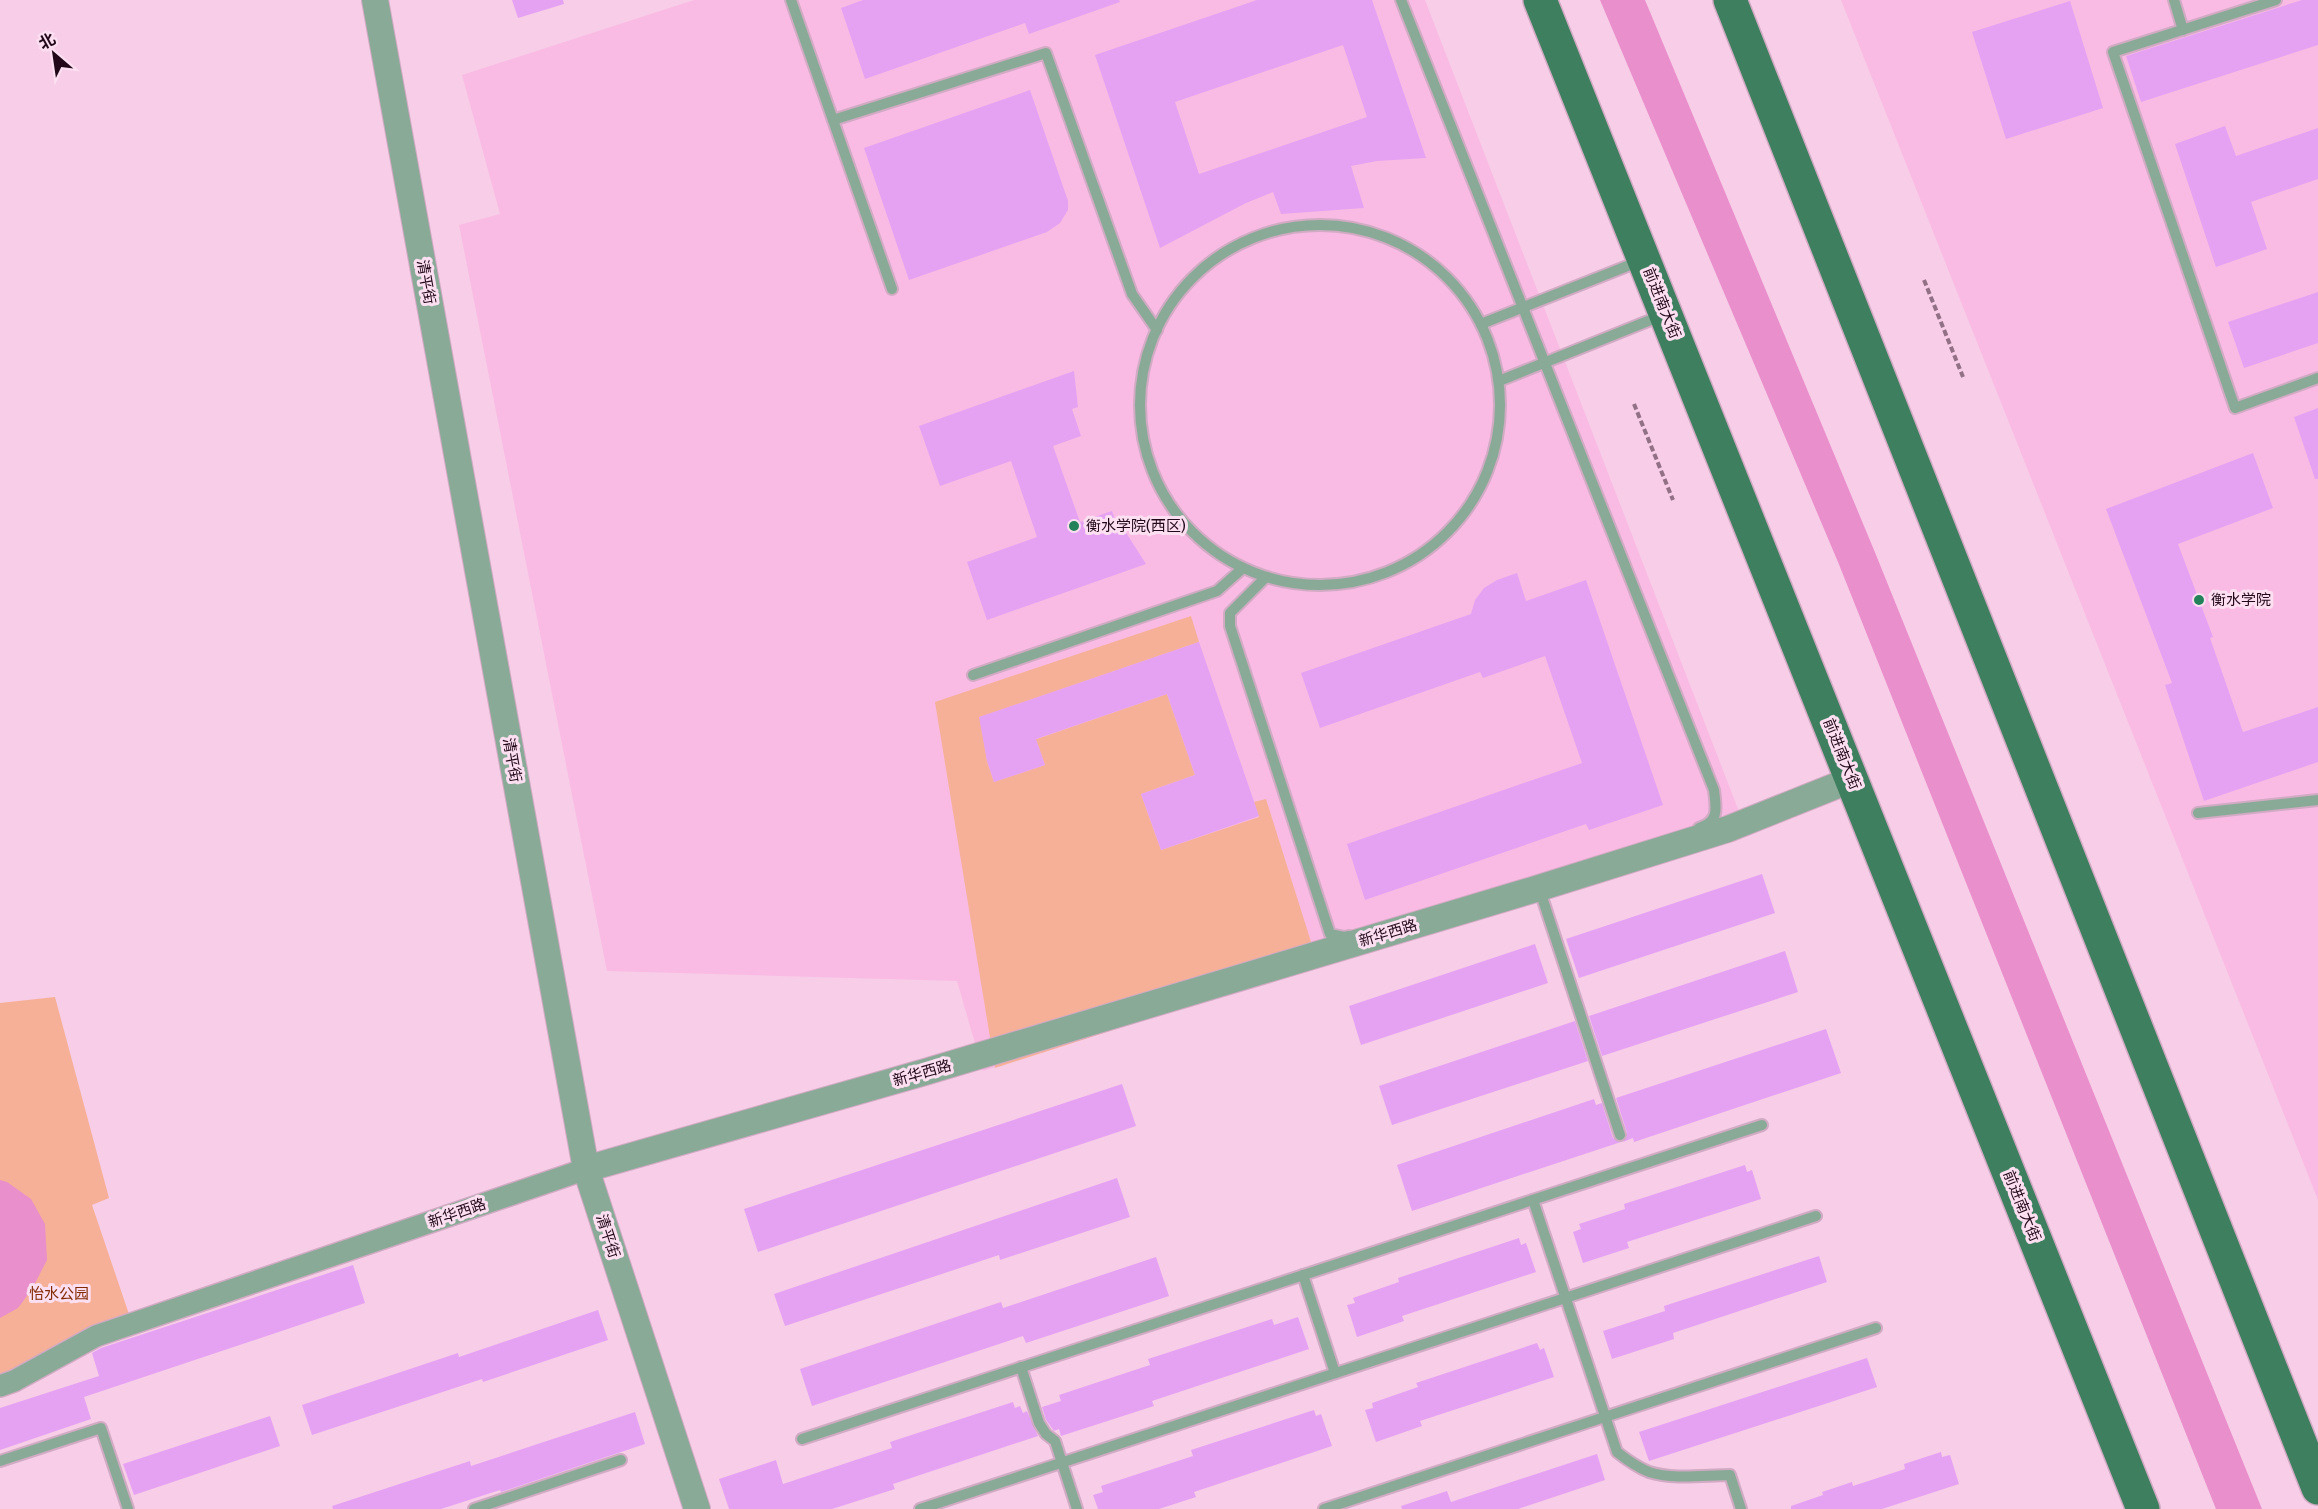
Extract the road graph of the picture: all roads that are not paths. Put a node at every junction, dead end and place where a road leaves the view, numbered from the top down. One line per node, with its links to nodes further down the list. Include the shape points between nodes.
1 (375, 0): 28 (street, 清平街)
2 (791, 0): 9 (lane)
3 (1401, 0): 12 (lane)
4 (1540, 0): 10 (main road, 前进南大街)
5 (1730, 0): 42 (main road)
6 (2174, 0): 8 (lane)
7 (2276, 0): 8 (lane)
8 (2183, 30): 17 (lane, via 2113,52 2235,408)
9 (833, 120): 11 (lane); 15 (lane, via 1046,53 1132,294)
10 (1644, 260): 12 (lane); 13 (main road, 前进南大街)
11 (892, 289)
12 (1523, 308): 14 (lane); 16 (lane)
13 (1666, 314): 16 (lane); 22 (main road, 前进南大街)
14 (1481, 324): 15 (lane, via 1460,291 1442,273 1401,244 1354,228 1304,226 1255,238 1212,262 1177,296); 18 (lane)
15 (1157, 330): 19 (lane, via 1141,387 1141,420 1148,460 1157,483 1184,524 1221,556)
16 (1545, 363): 18 (lane); 20 (lane, via 1714,790 1716,807 1708,825 1344,938 1330,934 1230,626 1230,614)
17 (2318, 378)
18 (1499, 381): 20 (lane, via 1499,429 1487,474 1447,534 1387,573 1339,585 1290,583)
19 (1243, 568): 20 (lane); 21 (lane, via 1217,591)
20 (1266, 577)
21 (973, 675)
22 (1852, 780): 25 (street, 新华西路, via 1728,829); 50 (main road, 前进南大街)
23 (2318, 800): 24 (lane)
24 (2198, 813)
25 (1539, 888): 27 (lane); 28 (street, 新华西路, via 936,1069)
26 (1762, 1125): 29 (lane)
27 (1620, 1135)
28 (586, 1169): 36 (street, 新华西路, via 96,1336); 45 (street, 清平街)
29 (1533, 1200): 31 (lane); 32 (lane)
30 (1816, 1215): 32 (lane)
31 (1303, 1275): 34 (lane); 35 (lane)
32 (1565, 1298): 35 (lane); 37 (lane)
33 (1876, 1328): 37 (lane)
34 (1022, 1367): 38 (lane); 41 (lane, via 1039,1423 1055,1441)
35 (1335, 1373): 41 (lane)
36 (0, 1386)
37 (1604, 1417): 48 (lane); 49 (lane, via 1617,1452 1636,1466 1674,1476 1730,1475)
38 (802, 1439)
39 (621, 1460): 44 (lane)
40 (0, 1461): 43 (lane, via 101,1428)
41 (1062, 1462): 46 (lane); 47 (lane)
42 (2318, 1488)
43 (128, 1509)
44 (474, 1509)
45 (697, 1509)
46 (920, 1509)
47 (1077, 1509)
48 (1324, 1509)
49 (1741, 1509)
50 (2143, 1509)

